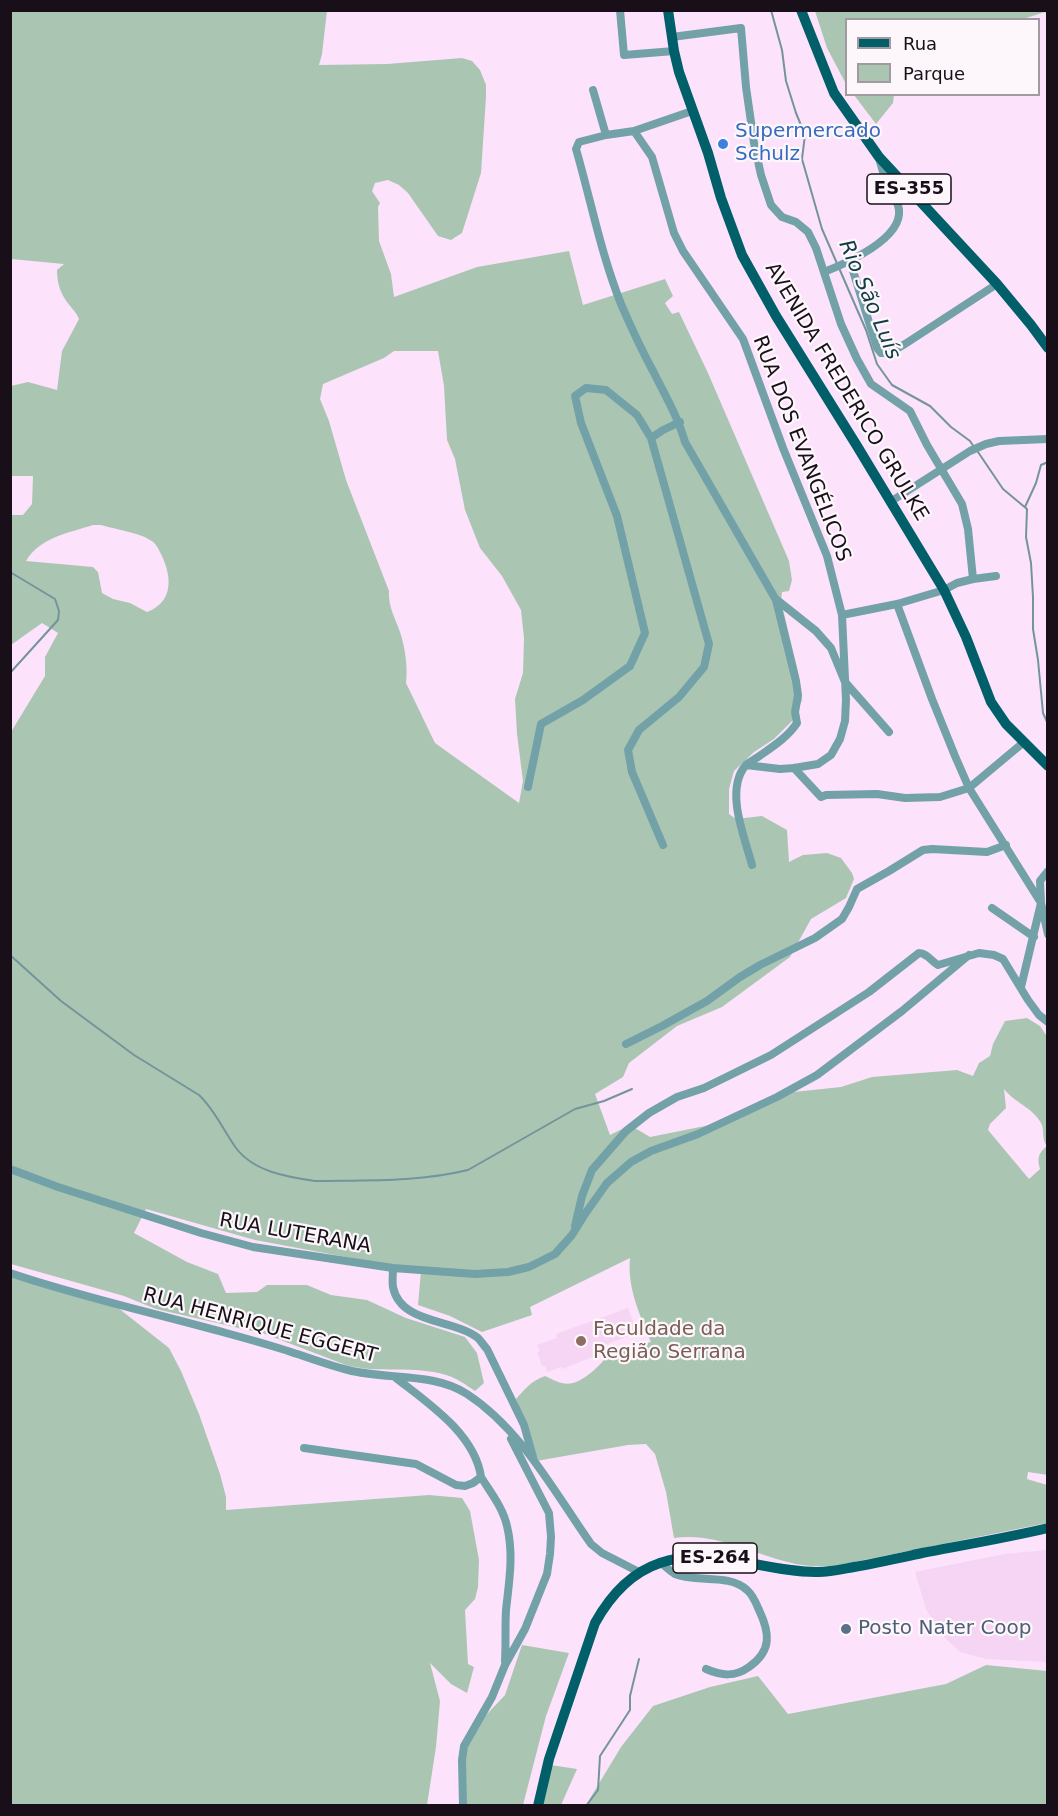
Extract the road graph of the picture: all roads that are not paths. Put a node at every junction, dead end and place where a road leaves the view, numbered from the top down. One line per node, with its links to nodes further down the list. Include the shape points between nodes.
1 (620, 10): 5 (street, via 624,55)
2 (668, 10): 4 (main road, AVENIDA FREDERICO GRULKE)
3 (801, 10): 10 (main road, ES-355, via 834,93)
4 (672, 37): 5 (main road, AVENIDA FREDERICO GRULKE); 12 (street, via 741,28 754,143 771,205 782,217 808,232)
5 (674, 51): 7 (main road, AVENIDA FREDERICO GRULKE)
6 (593, 90): 9 (street)
7 (692, 111): 8 (street); 19 (main road, AVENIDA FREDERICO GRULKE, via 742,255)
8 (634, 130): 9 (street); 25 (street, RUA DOS EVANGÉLICOS, via 652,157 683,251 743,339 828,556)
9 (606, 135): 15 (street, via 579,142 576,149 606,267 643,352)
10 (879, 158): 11 (street, via 898,207 899,220 888,236); 13 (main road, ES-355)
11 (848, 262): 12 (street); 13 (street, via 881,354 905,344)
12 (828, 270): 18 (street, via 841,324 871,384 910,411)
13 (997, 284): 14 (main road, ES-355)
14 (1047, 348)
15 (680, 422): 16 (street); 23 (street, via 686,442)
16 (651, 438): 32 (street, via 637,415 606,390 586,388 575,396 581,423 617,516 645,633 630,666 584,700 541,724); 34 (street, via 709,644 704,667 679,697 639,730 628,750 632,772)
17 (1047, 439): 18 (street, via 986,444)
18 (943, 469): 19 (street); 21 (street, via 962,504)
19 (890, 502): 22 (main road, AVENIDA FREDERICO GRULKE)
20 (996, 576): 21 (street)
21 (973, 579): 22 (street)
22 (944, 590): 24 (street); 28 (main road, AVENIDA FREDERICO GRULKE, via 991,702)
23 (776, 600): 26 (street, via 831,648); 29 (street, via 796,681 797,723 778,743)
24 (897, 604): 25 (street); 33 (street)
25 (842, 615): 26 (street, RUA DOS EVANGÉLICOS)
26 (845, 682): 27 (street); 31 (street, RUA DOS EVANGÉLICOS, via 845,722 831,755 818,764)
27 (889, 732)
28 (1023, 742): 30 (main road, AVENIDA FREDERICO GRULKE); 33 (street)
29 (746, 765): 31 (street, RUA DOS EVANGÉLICOS); 36 (street, via 738,782 736,807)
30 (1047, 766)
31 (794, 768): 33 (street, via 821,797 940,797)
32 (528, 787)
33 (969, 788): 35 (street)
34 (663, 845)
35 (1006, 845): 39 (street); 46 (street, via 987,852 922,850 856,889 842,919 815,938 760,965 707,1001)
36 (752, 865)
37 (1047, 871): 38 (street)
38 (1044, 883): 39 (street)
39 (1041, 903): 41 (street); 42 (street)
40 (992, 908): 42 (street)
41 (1047, 934)
42 (1034, 937): 44 (street)
43 (969, 955): 44 (street, via 986,953 1003,959); 48 (street, RUA LUTERANA, via 817,1075 728,1120 631,1162 607,1183); 48 (street, via 938,965 919,953 869,992 771,1055 649,1113 626,1131 592,1170)
44 (1021, 987): 45 (street)
45 (1047, 1022)
46 (626, 1044)
47 (10, 1169): 49 (street, RUA LUTERANA, via 253,1247)
48 (572, 1235): 49 (street, RUA LUTERANA, via 555,1254 508,1272 476,1274)
49 (393, 1268): 54 (street, via 393,1287 407,1310 466,1332 487,1350 524,1425)
50 (10, 1273): 51 (street, RUA HENRIQUE EGGERT, via 329,1365 367,1375)
51 (396, 1377): 52 (street, RUA HENRIQUE EGGERT, via 423,1379 466,1393); 55 (street, via 448,1420 477,1460)
52 (506, 1428): 54 (street, RUA HENRIQUE EGGERT); 59 (street, via 549,1513 551,1537 546,1574 525,1629)
53 (304, 1448): 55 (street, via 416,1464 456,1485 465,1486)
54 (535, 1461): 58 (street, RUA HENRIQUE EGGERT, via 591,1544)
55 (481, 1477): 59 (street, via 500,1507 510,1544)
56 (1047, 1528): 57 (main road, ES-264, via 820,1572 781,1570 711,1557 684,1557)
57 (660, 1563): 58 (main road, ES-264); 60 (street, via 674,1573 746,1588 753,1596 767,1634 760,1659 730,1675)
58 (639, 1572): 62 (main road, ES-264, via 616,1591 595,1623 549,1759)
59 (505, 1665): 61 (street, via 492,1698 464,1746)
60 (706, 1669)
61 (463, 1806)
62 (538, 1806)

